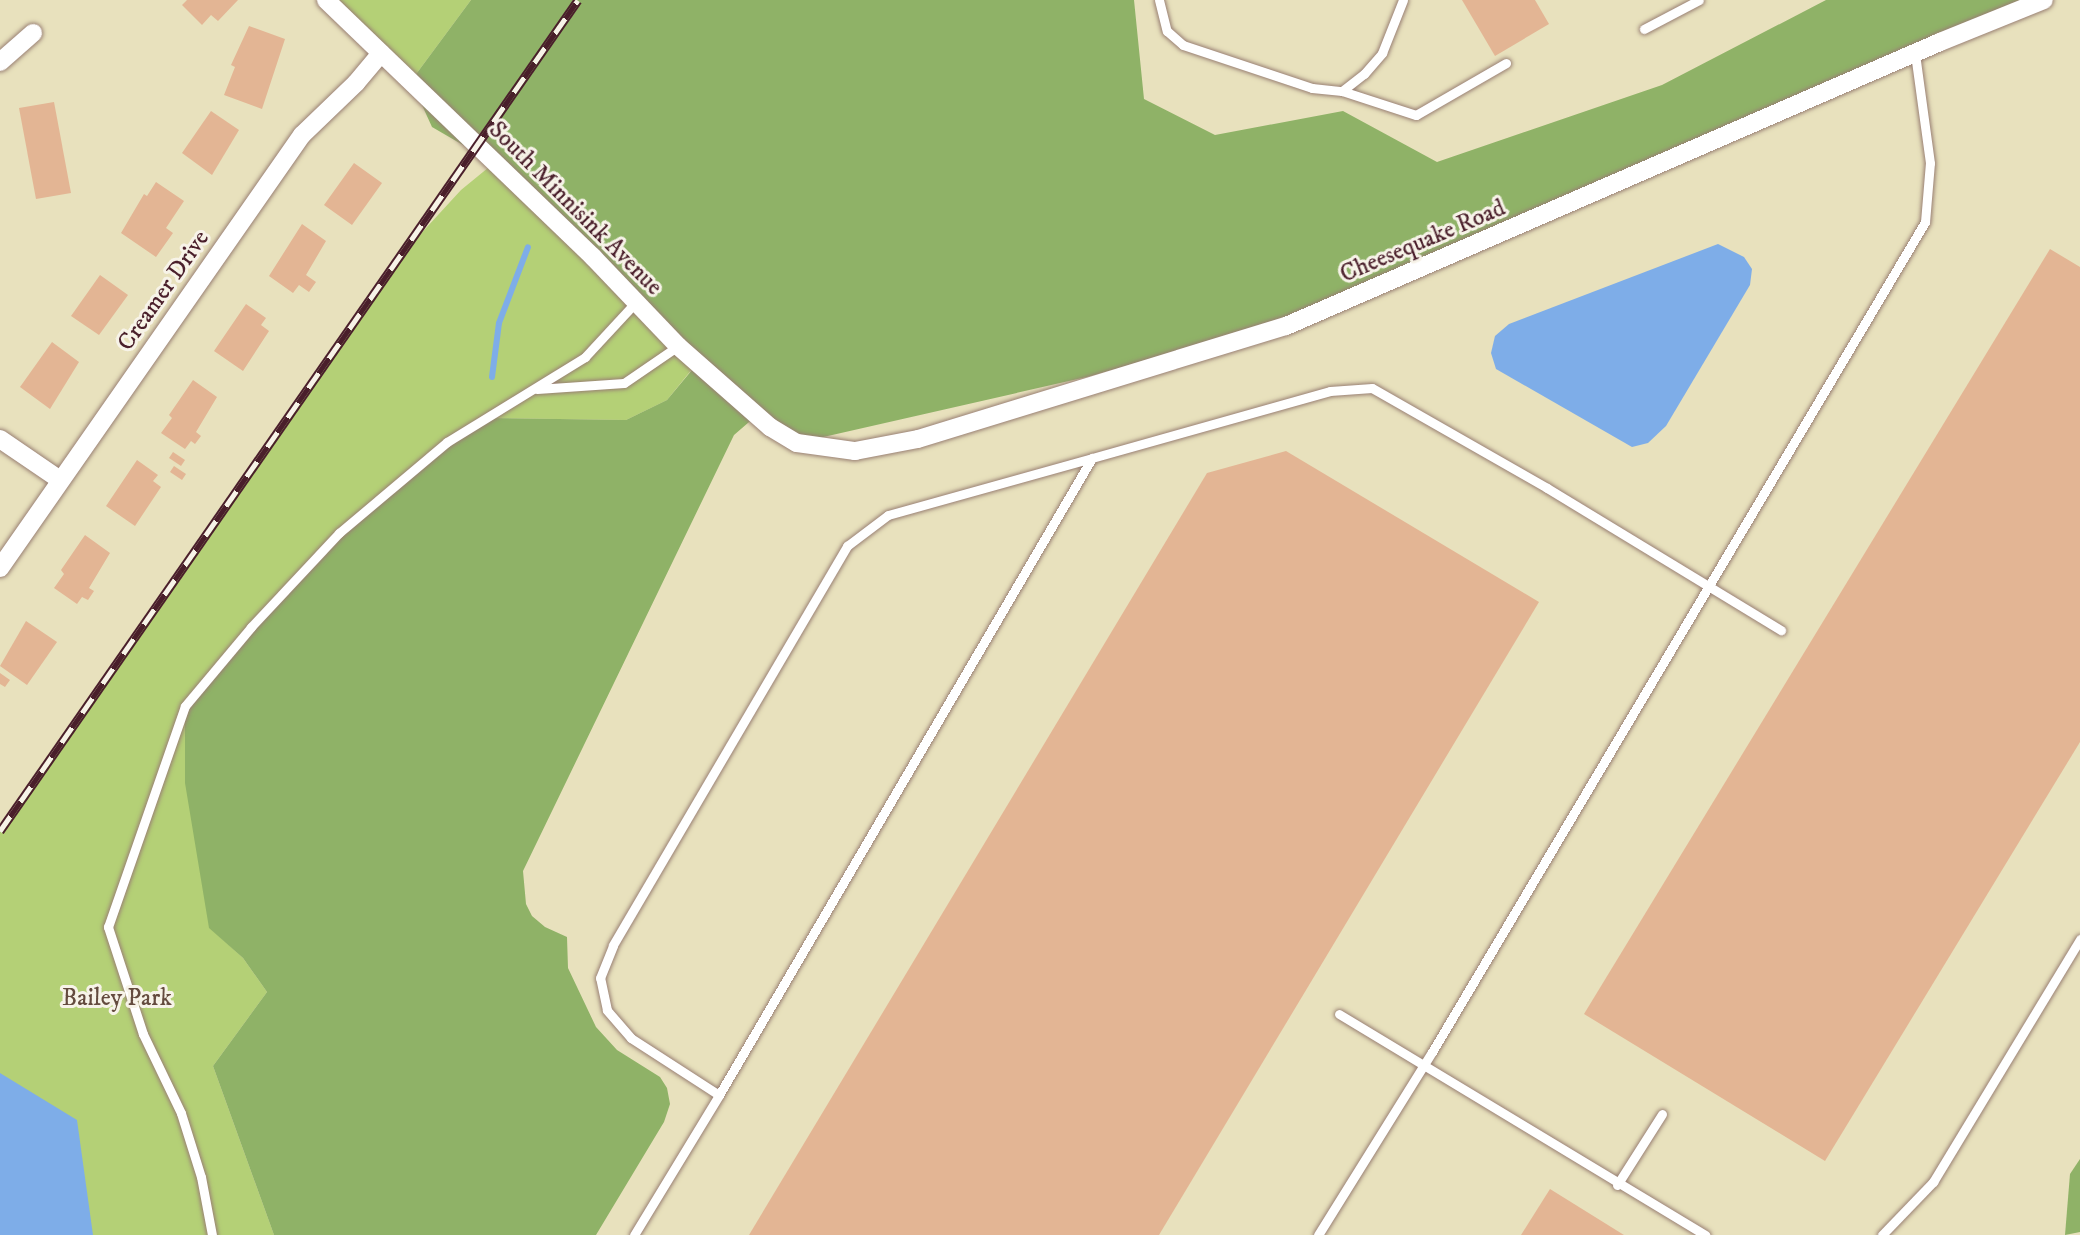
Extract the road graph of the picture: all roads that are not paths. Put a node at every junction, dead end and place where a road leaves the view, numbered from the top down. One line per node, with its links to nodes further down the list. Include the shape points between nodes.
1 (326, 0): 8 (street, South Minnisink Avenue)
2 (1159, 0): 12 (lane, via 1167,31 1183,45 1312,88)
3 (1403, 0): 12 (lane, via 1382,53)
4 (1699, 0): 6 (lane)
5 (2044, 0): 9 (street, Cheesequake Road)
6 (1644, 29)
7 (33, 33): 10 (street)
8 (381, 53): 13 (street, South Minnisink Avenue); 19 (street, Creamer Drive, via 302,135)
9 (1915, 53): 17 (street, Cheesequake Road, via 1286,326 918,439 855,451); 21 (lane, via 1930,163 1925,222)
10 (0, 62)
11 (1506, 63): 12 (lane, via 1416,115)
12 (1342, 91)
13 (636, 302): 14 (street, South Minnisink Avenue); 15 (lane, via 585,357)
14 (678, 346): 15 (lane, via 624,383); 17 (street, South Minnisink Avenue, via 770,427)
15 (536, 389): 29 (lane, via 447,442 339,533 185,706 108,927 143,1034 181,1113)
16 (0, 439): 19 (street)
17 (797, 443)
18 (1092, 458): 21 (lane, via 1330,391 1372,388); 26 (lane); 26 (lane, via 888,515 847,546 613,945 600,978 607,1010 631,1038)
19 (60, 480): 20 (street, Creamer Drive)
20 (0, 568)
21 (1708, 588): 22 (lane); 25 (lane)
22 (1781, 630)
23 (2080, 939): 33 (lane, via 1933,1182)
24 (1339, 1014): 25 (lane)
25 (1423, 1066): 28 (lane); 31 (lane)
26 (719, 1095): 30 (lane)
27 (1662, 1114): 28 (lane)
28 (1617, 1185): 32 (lane)
29 (212, 1235)
30 (634, 1235)
31 (1318, 1235)
32 (1705, 1235)
33 (1882, 1235)

